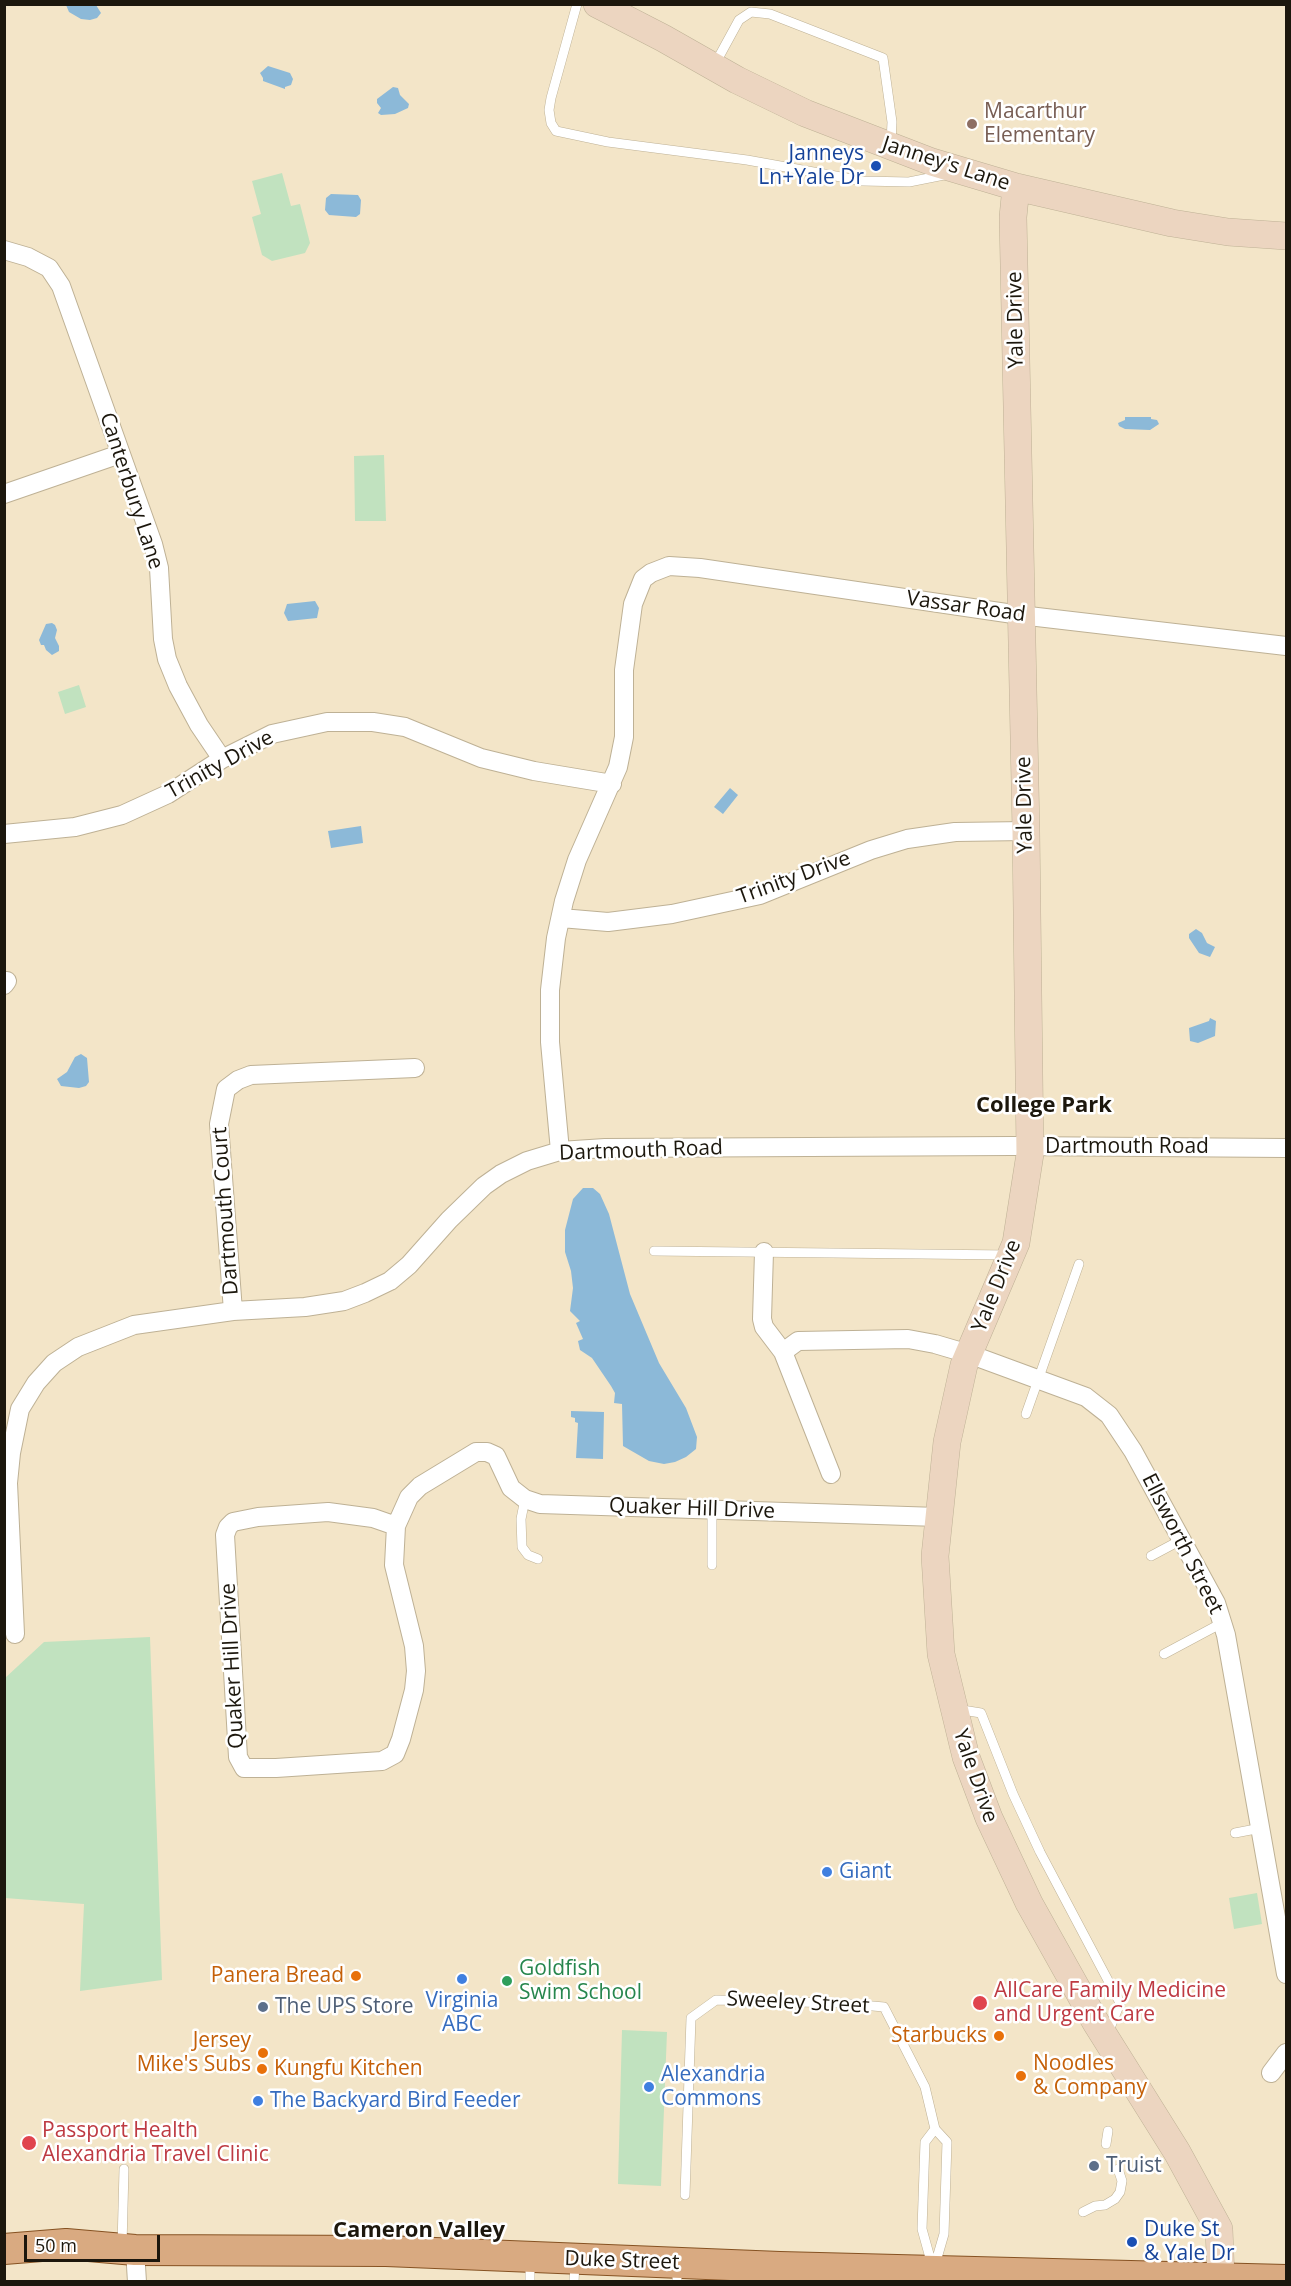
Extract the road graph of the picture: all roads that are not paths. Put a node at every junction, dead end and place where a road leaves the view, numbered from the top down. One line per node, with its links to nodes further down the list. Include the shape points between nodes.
1 (577, 4): 5 (lane, via 549,110 556,130 608,142 747,160 863,181 909,182)
2 (597, 4): 3 (street, Janney's Lane)
3 (714, 67): 4 (street, Janney's Lane, via 805,112); 4 (lane, via 739,20 751,12 770,14 883,57 892,122)
4 (891, 147): 5 (street, Janney's Lane)
5 (958, 170): 6 (street, Janney's Lane)
6 (1016, 187): 7 (street, Janney's Lane, via 1172,223); 11 (street, Yale Drive, via 1013,217)
7 (1287, 236)
8 (4, 250): 9 (street, Canterbury Lane, via 49,268 61,286)
9 (120, 454): 10 (street); 13 (street, Canterbury Lane, via 159,568 167,659 199,725)
10 (4, 494)
11 (1020, 615): 12 (street, Vassar Road); 14 (street, Vassar Road, via 700,568 659,568 643,579 633,604 624,670 624,737); 15 (street, Yale Drive)
12 (1287, 646)
13 (222, 759): 14 (street, Trinity Drive, via 272,734 327,722 373,722 405,727 481,758); 16 (street, Trinity Drive, via 168,794 122,815 75,827)
14 (612, 784): 17 (street, via 583,844)
15 (1026, 831): 17 (street, Trinity Drive, via 955,832 907,839 760,895 672,914 608,922); 19 (street, Yale Drive)
16 (4, 834)
17 (561, 918): 21 (street, via 550,990 550,1042)
18 (415, 1068): 26 (street, Dartmouth Court, via 251,1075 226,1089 219,1124)
19 (1029, 1146): 20 (street, Dartmouth Road); 21 (street, Dartmouth Road); 24 (street, Yale Drive, via 1019,1229)
20 (1287, 1148)
21 (560, 1151): 26 (street, Dartmouth Road, via 527,1161 484,1186 390,1281 344,1301)
22 (654, 1251): 23 (lane)
23 (764, 1252): 24 (lane); 27 (street, via 762,1318 764,1327)
24 (1011, 1255): 28 (street, Yale Drive)
25 (1080, 1264): 29 (lane)
26 (233, 1311): 41 (street, Dartmouth Road, via 145,1323 102,1336 54,1363 36,1383 15,1428 8,1483)
27 (783, 1352): 28 (street, Ellsworth Street, via 798,1341 908,1339); 31 (street)
28 (969, 1354): 29 (street, Ellsworth Street); 34 (street, Yale Drive, via 947,1442)
29 (1040, 1380): 30 (lane); 36 (street, Ellsworth Street, via 1086,1397 1109,1415)
30 (1026, 1414)
31 (831, 1474)
32 (525, 1499): 33 (street, Quaker Hill Drive, via 540,1504); 35 (street, Quaker Hill Drive, via 511,1488 496,1456 476,1452 420,1486); 38 (lane, via 522,1547)
33 (712, 1510): 34 (street, Quaker Hill Drive); 39 (lane)
34 (938, 1517): 65 (street, Yale Drive, via 935,1556 941,1654 969,1767 1029,1903 1219,2229)
35 (396, 1526): 35 (street, Quaker Hill Drive, via 394,1565 414,1646 416,1671 395,1754 382,1761 244,1768 238,1757 225,1535 228,1527 233,1522 258,1517 328,1512 373,1518)
36 (1181, 1540): 37 (lane); 40 (street, Ellsworth Street, via 1216,1603)
37 (1151, 1556)
38 (538, 1559)
39 (712, 1565)
40 (1222, 1623): 42 (lane); 43 (street, Ellsworth Street)
41 (15, 1634)
42 (1164, 1654)
43 (1261, 1828): 44 (lane); 45 (street, Ellsworth Street)
44 (1235, 1833)
45 (1287, 1974)
46 (1287, 2053): 47 (street)
47 (1271, 2073)
48 (935, 2128): 53 (lane, Sweeley Street, via 925,2087 884,2007 716,2000 691,2018); 62 (lane, via 925,2142 922,2229); 62 (lane, Sweeley Street, via 947,2142 944,2234)
49 (1108, 2131): 50 (lane)
50 (1106, 2144)
51 (124, 2169): 58 (lane)
52 (1118, 2169): 54 (lane, via 1122,2181 1115,2199)
53 (685, 2195)
54 (1083, 2212)
55 (4, 2228): 56 (main road, Duke Street, via 44,2234)
56 (66, 2244): 57 (main road, Duke Street); 58 (main road, Duke Street)
57 (4, 2249)
58 (129, 2249): 59 (main road, Duke Street, via 386,2251); 67 (street)
59 (530, 2270): 60 (main road, Duke Street)
60 (575, 2271): 61 (main road, Duke Street, via 636,2267)
61 (677, 2272): 62 (main road, Duke Street)
62 (934, 2276): 63 (main road, Duke Street)
63 (1061, 2278): 64 (main road, Duke Street)
64 (1134, 2279): 65 (main road, Duke Street)
65 (1221, 2280): 66 (main road, Duke Street)
66 (1287, 2280)
67 (137, 2282)

